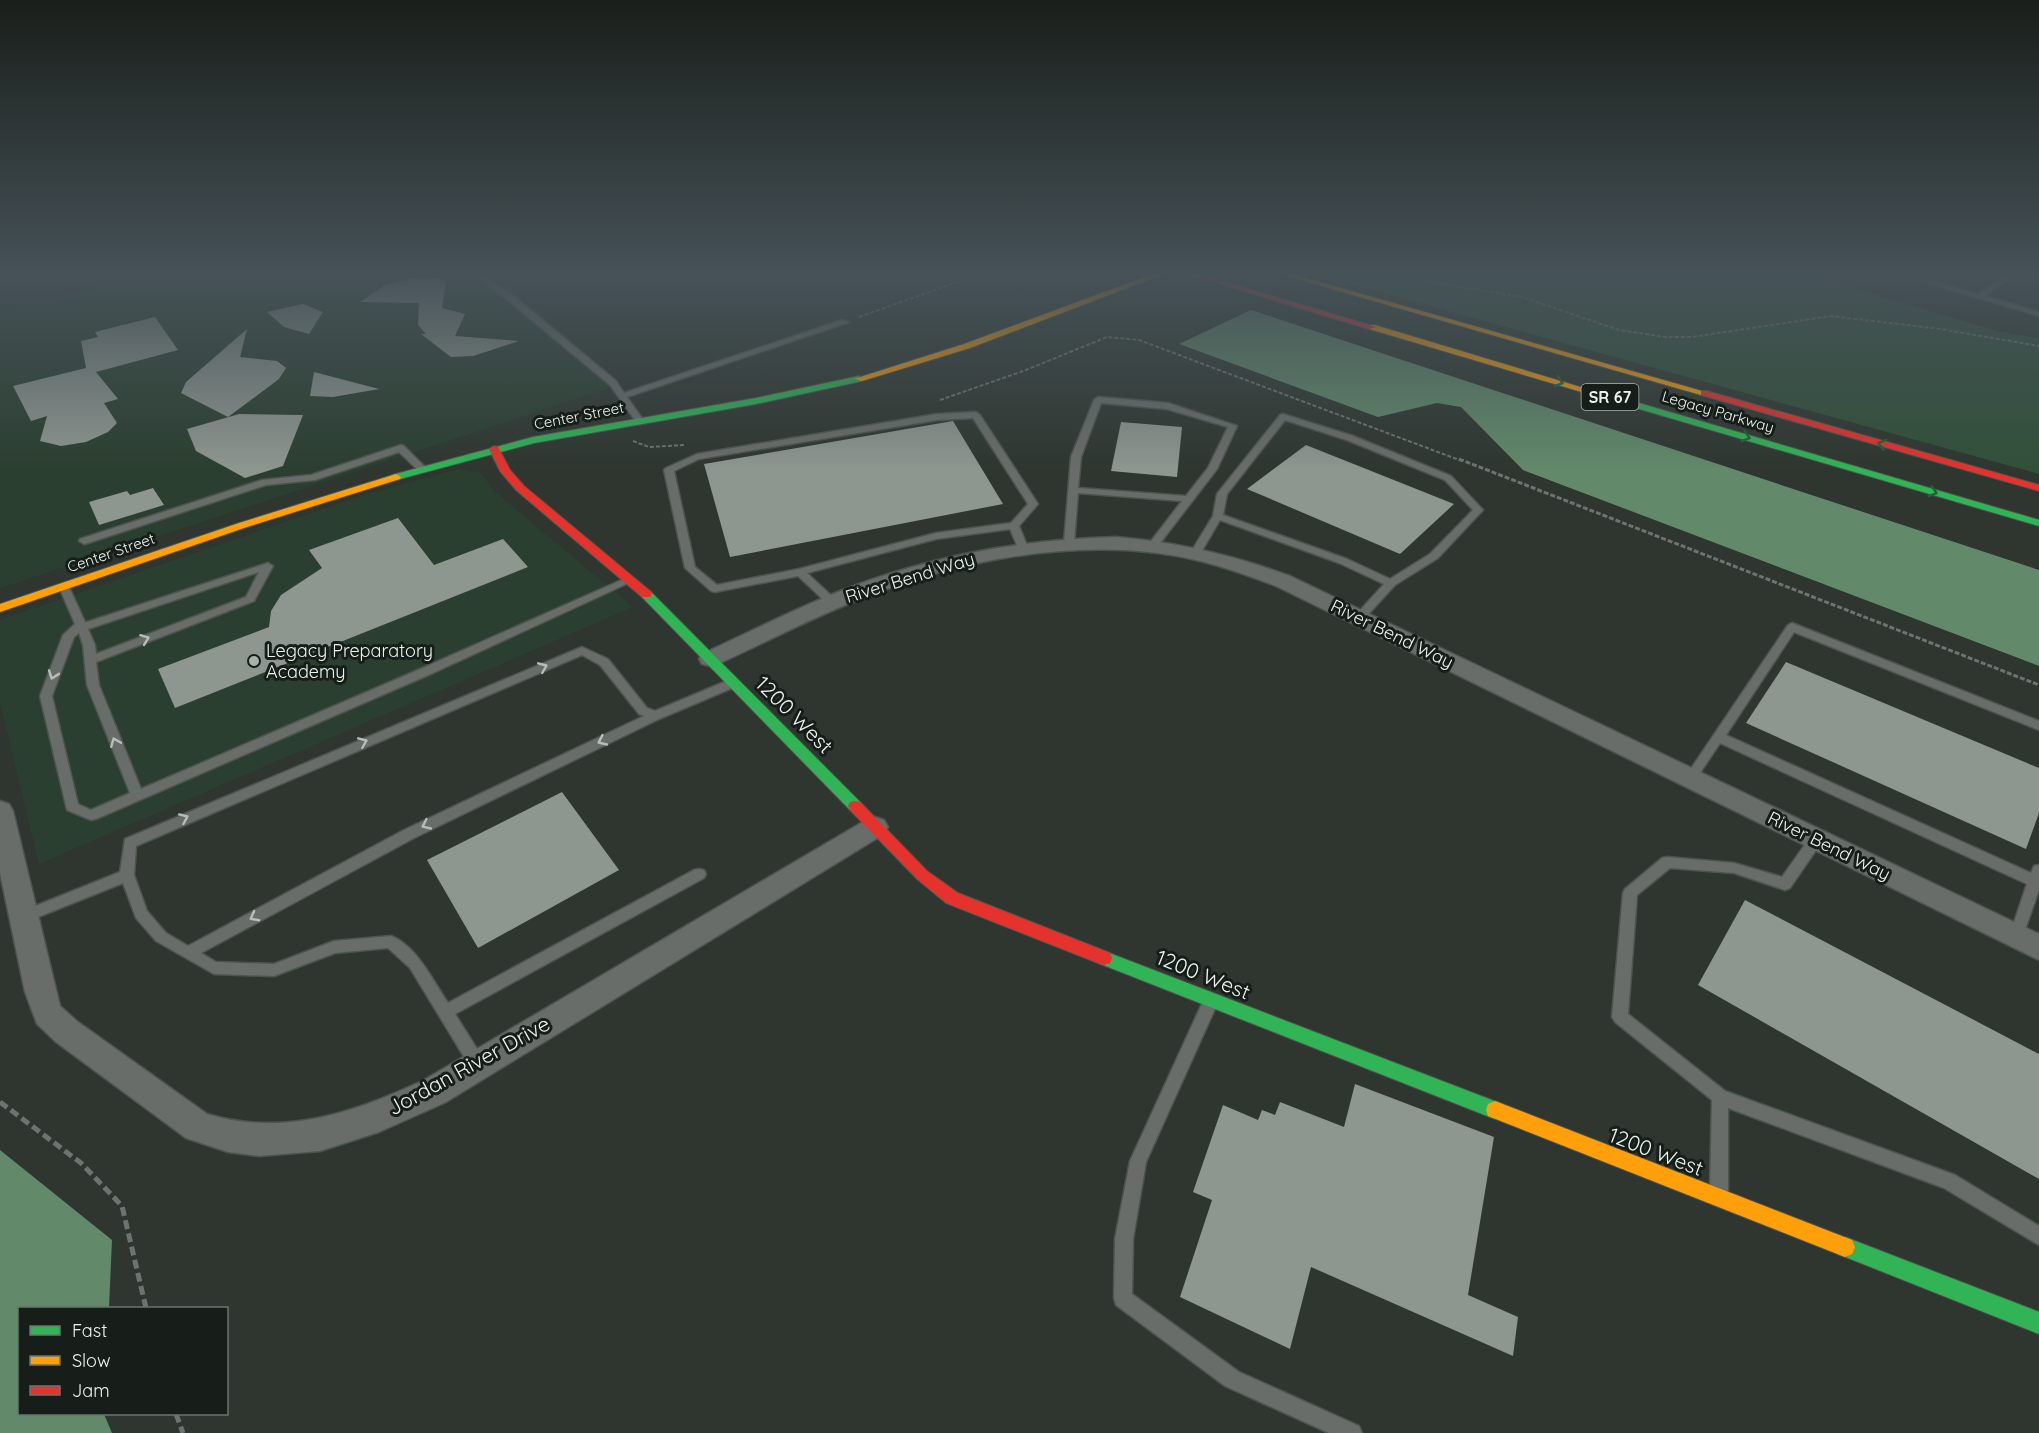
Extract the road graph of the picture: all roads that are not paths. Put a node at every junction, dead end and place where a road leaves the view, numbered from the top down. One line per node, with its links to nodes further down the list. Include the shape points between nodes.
1 (558, 338): 6 (lane, via 613,383)
2 (797, 338): 6 (lane)
3 (983, 338): 7 (main road, Center Street, via 894,370 818,389)
4 (1409, 338): 16 (main road, Legacy Parkway / SR 67, one-way to 16)
5 (1509, 338): 11 (main road, Legacy Parkway / SR 67, one-way to 5)
6 (622, 396): 7 (lane)
7 (640, 421): 8 (main road, Center Street)
8 (495, 449): 9 (main road, Center Street); 24 (main road, 1200 West, via 500,463 520,488)
9 (422, 469): 10 (lane, via 400,448); 13 (main road, Center Street)
10 (312, 478): 13 (lane); 18 (lane, via 265,482)
11 (2039, 488)
12 (1072, 490): 14 (lane); 14 (lane, via 1076,457 1098,400 1168,406 1233,426 1212,470); 19 (lane)
13 (328, 498): 26 (main road, Center Street)
14 (1189, 499): 20 (lane)
15 (1218, 516): 22 (lane); 25 (lane, via 1343,561); 25 (lane, via 1222,494 1283,417 1350,438 1448,478 1478,510 1434,556)
16 (2039, 523)
17 (1014, 526): 21 (lane); 23 (lane, via 936,536); 23 (lane, via 1034,504 976,415 937,417 697,458 669,470 690,568 715,589)
18 (84, 541)
19 (1069, 543): 20 (street, River Bend Way); 21 (street, River Bend Way)
20 (1153, 545): 22 (street, River Bend Way)
21 (1023, 548): 27 (street, River Bend Way, via 906,576)
22 (1196, 552): 29 (street, River Bend Way, via 1262,572)
23 (800, 572): 27 (lane)
24 (630, 580): 31 (main road, 1200 West); 38 (lane)
25 (1391, 583): 29 (lane)
26 (64, 587): 28 (main road, Center Street); 30 (lane)
27 (833, 603): 31 (street, River Bend Way)
28 (0, 608)
29 (1359, 618): 37 (street, River Bend Way)
30 (81, 625): 32 (lane); 32 (lane, one-way to 30, via 250,599 268,566 101,622); 38 (lane, one-way to 38, via 69,635 46,696 72,807 92,815)
31 (710, 659): 33 (main road, 1200 West)
32 (90, 660): 38 (lane, one-way to 32, via 93,686)
33 (733, 683): 34 (lane); 40 (main road, 1200 West)
34 (655, 716): 43 (lane, one-way to 34, via 130,843 582,651 604,662 643,711); 48 (lane, one-way to 48, via 409,834)
35 (2039, 726): 36 (lane, via 1792,627)
36 (1718, 737): 37 (lane); 44 (lane)
37 (1690, 779): 41 (street, River Bend Way)
38 (137, 796)
39 (0, 811): 45 (street, Jordan River Drive)
40 (875, 827): 49 (main road, 1200 West, via 931,883 952,898); 51 (street, Jordan River Drive)
41 (1816, 840): 46 (street, River Bend Way); 52 (lane, via 1785,884 1734,868 1667,862 1630,893 1620,1017)
42 (699, 874): 50 (lane)
43 (128, 875): 45 (lane); 48 (lane, via 141,914 161,937)
44 (2037, 876): 46 (lane)
45 (23, 917): 51 (street, Jordan River Drive, via 43,1003 56,1023 181,1115 218,1135 267,1142 330,1134 400,1108)
46 (2016, 937): 47 (street, River Bend Way)
47 (2039, 948)
48 (188, 953): 50 (lane, via 214,968 274,970 334,947 392,942 415,964)
49 (1210, 1001): 53 (main road, 1200 West); 56 (lane, via 1138,1161 1124,1239 1123,1298 1232,1379)
50 (445, 1012): 51 (lane)
51 (478, 1065)
52 (1720, 1097): 53 (lane); 54 (lane, via 1949,1181)
53 (1719, 1199): 55 (main road, 1200 West)
54 (2039, 1236)
55 (2039, 1323)
56 (1352, 1433)

